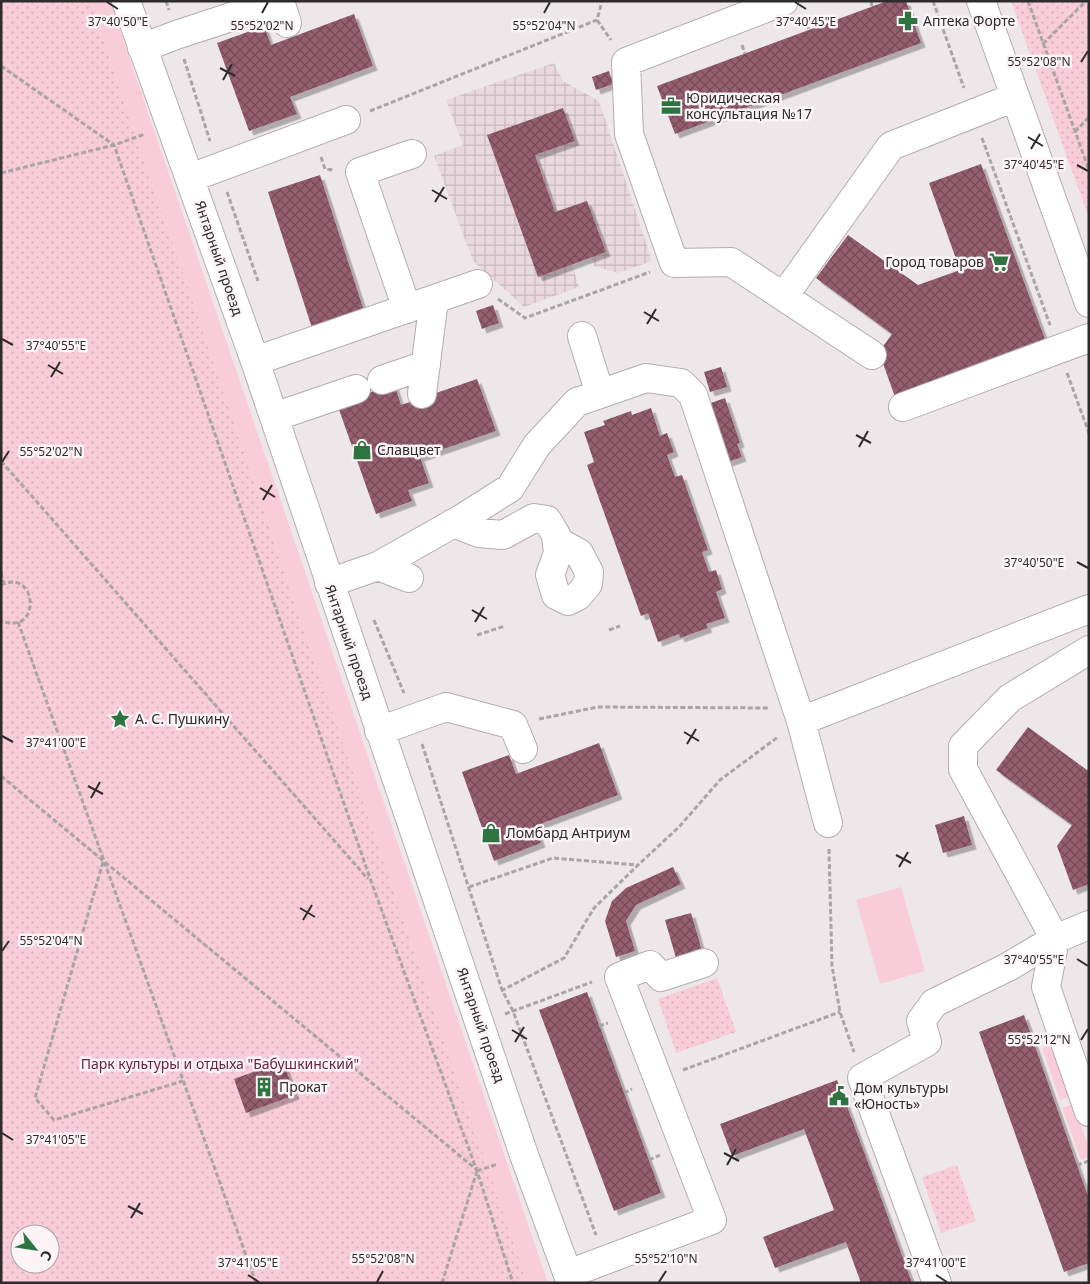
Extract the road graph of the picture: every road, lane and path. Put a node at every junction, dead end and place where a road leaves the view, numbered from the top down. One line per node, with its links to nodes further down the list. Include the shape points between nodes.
1 (126, 1): 14 (street, Янтарный проезд)
2 (166, 1): 12 (path)
3 (602, 1): 19 (path, via 597,20)
4 (784, 1): 30 (street, via 626,62 629,134)
5 (870, 1): 10 (path)
6 (933, 1): 17 (path)
7 (981, 1): 16 (street)
8 (1028, 1): 13 (path)
9 (1086, 1): 13 (path)
10 (872, 7)
11 (287, 23): 12 (street, via 280,1)
12 (176, 35): 14 (street); 25 (path)
13 (1043, 44): 21 (path)
14 (142, 48): 20 (street, Янтарный проезд)
15 (1, 66): 23 (path)
16 (1015, 97): 17 (street); 35 (street)
17 (974, 114): 33 (street, via 891,146); 39 (path)
18 (1089, 117): 21 (path)
19 (346, 120): 22 (street)
20 (172, 125): 23 (path); 29 (street, Янтарный проезд)
21 (1075, 132): 26 (path)
22 (313, 133): 25 (street); 27 (path, via 325,169)
23 (114, 145): 28 (path); 75 (path)
24 (412, 154): 27 (street)
25 (219, 168): 29 (street); 32 (path)
26 (1089, 170)
27 (360, 172): 36 (street)
28 (1, 173)
29 (190, 178): 41 (street, Янтарный проезд)
30 (674, 263): 31 (path, via 525,318); 33 (street, via 731,262)
31 (478, 284): 34 (street)
32 (260, 287)
33 (784, 296): 40 (street)
34 (434, 299): 36 (street); 42 (street)
35 (1089, 303)
36 (407, 308): 41 (street)
37 (582, 336): 46 (street)
38 (1089, 338): 39 (street)
39 (1058, 349): 47 (street); 49 (path)
40 (872, 355)
41 (255, 361): 48 (street, Янтарный проезд)
42 (426, 365): 43 (street); 45 (street)
43 (382, 380)
44 (356, 389): 48 (street)
45 (422, 394)
46 (600, 394): 51 (street, via 577,402 537,445 510,488); 67 (street, via 646,378 681,383 693,396)
47 (903, 407)
48 (274, 418): 56 (street, Янтарный проезд)
49 (1089, 433)
50 (1, 461): 75 (path)
51 (453, 523): 52 (street, via 479,533 503,535 534,518 547,520); 53 (street)
52 (557, 541)
53 (378, 566): 55 (street); 56 (street)
54 (1, 574): 57 (path)
55 (408, 578)
56 (329, 583): 69 (street, Янтарный проезд)
57 (3, 584): 61 (path, via 20,584 30,596 29,612)
58 (1089, 609): 67 (street)
59 (373, 619): 68 (path)
60 (1, 621): 61 (path)
61 (18, 622): 73 (path)
62 (505, 626): 65 (path)
63 (620, 626): 64 (path)
64 (609, 630)
65 (477, 635)
66 (1089, 650): 78 (street, via 1010,698 963,746 963,769)
67 (799, 714): 70 (path, via 598,707); 72 (street); 74 (path, via 720,780 679,828)
68 (414, 718): 69 (street); 70 (street, via 446,706); 76 (path)
69 (379, 731): 84 (street, Янтарный проезд)
70 (518, 737)
71 (1, 776): 73 (path)
72 (828, 823): 83 (path, via 832,966)
73 (103, 861): 89 (path); 89 (path, via 35,1098 54,1120); 97 (path)
74 (638, 865): 76 (path, via 553,858); 80 (path, via 594,908 564,958)
75 (370, 881): 97 (path)
76 (469, 888): 80 (path)
77 (1089, 925): 78 (street)
78 (1055, 939): 87 (street, via 1008,967 934,1003 921,1022 927,1042); 92 (street, via 1046,987)
79 (704, 963): 88 (street, via 661,978 650,966 619,977)
80 (502, 990): 82 (path); 84 (path)
81 (595, 990): 82 (path, via 592,982)
82 (513, 1011): 84 (path); 98 (path)
83 (840, 1012): 87 (path); 88 (path)
84 (478, 1014): 99 (street, Янтарный проезд)
85 (604, 1014): 86 (path)
86 (610, 1031)
87 (862, 1078): 103 (street)
88 (658, 1080): 98 (street, via 712,1220)
89 (183, 1081): 100 (path)
90 (629, 1081): 91 (path)
91 (635, 1098)
92 (1089, 1112)
93 (654, 1148): 94 (path)
94 (657, 1156)
95 (1089, 1161): 96 (path)
96 (1077, 1166)
97 (477, 1171): 101 (path); 102 (path)
98 (605, 1260): 99 (street)
99 (569, 1278)
100 (256, 1283)
101 (442, 1283)
102 (513, 1283)
103 (936, 1283)

